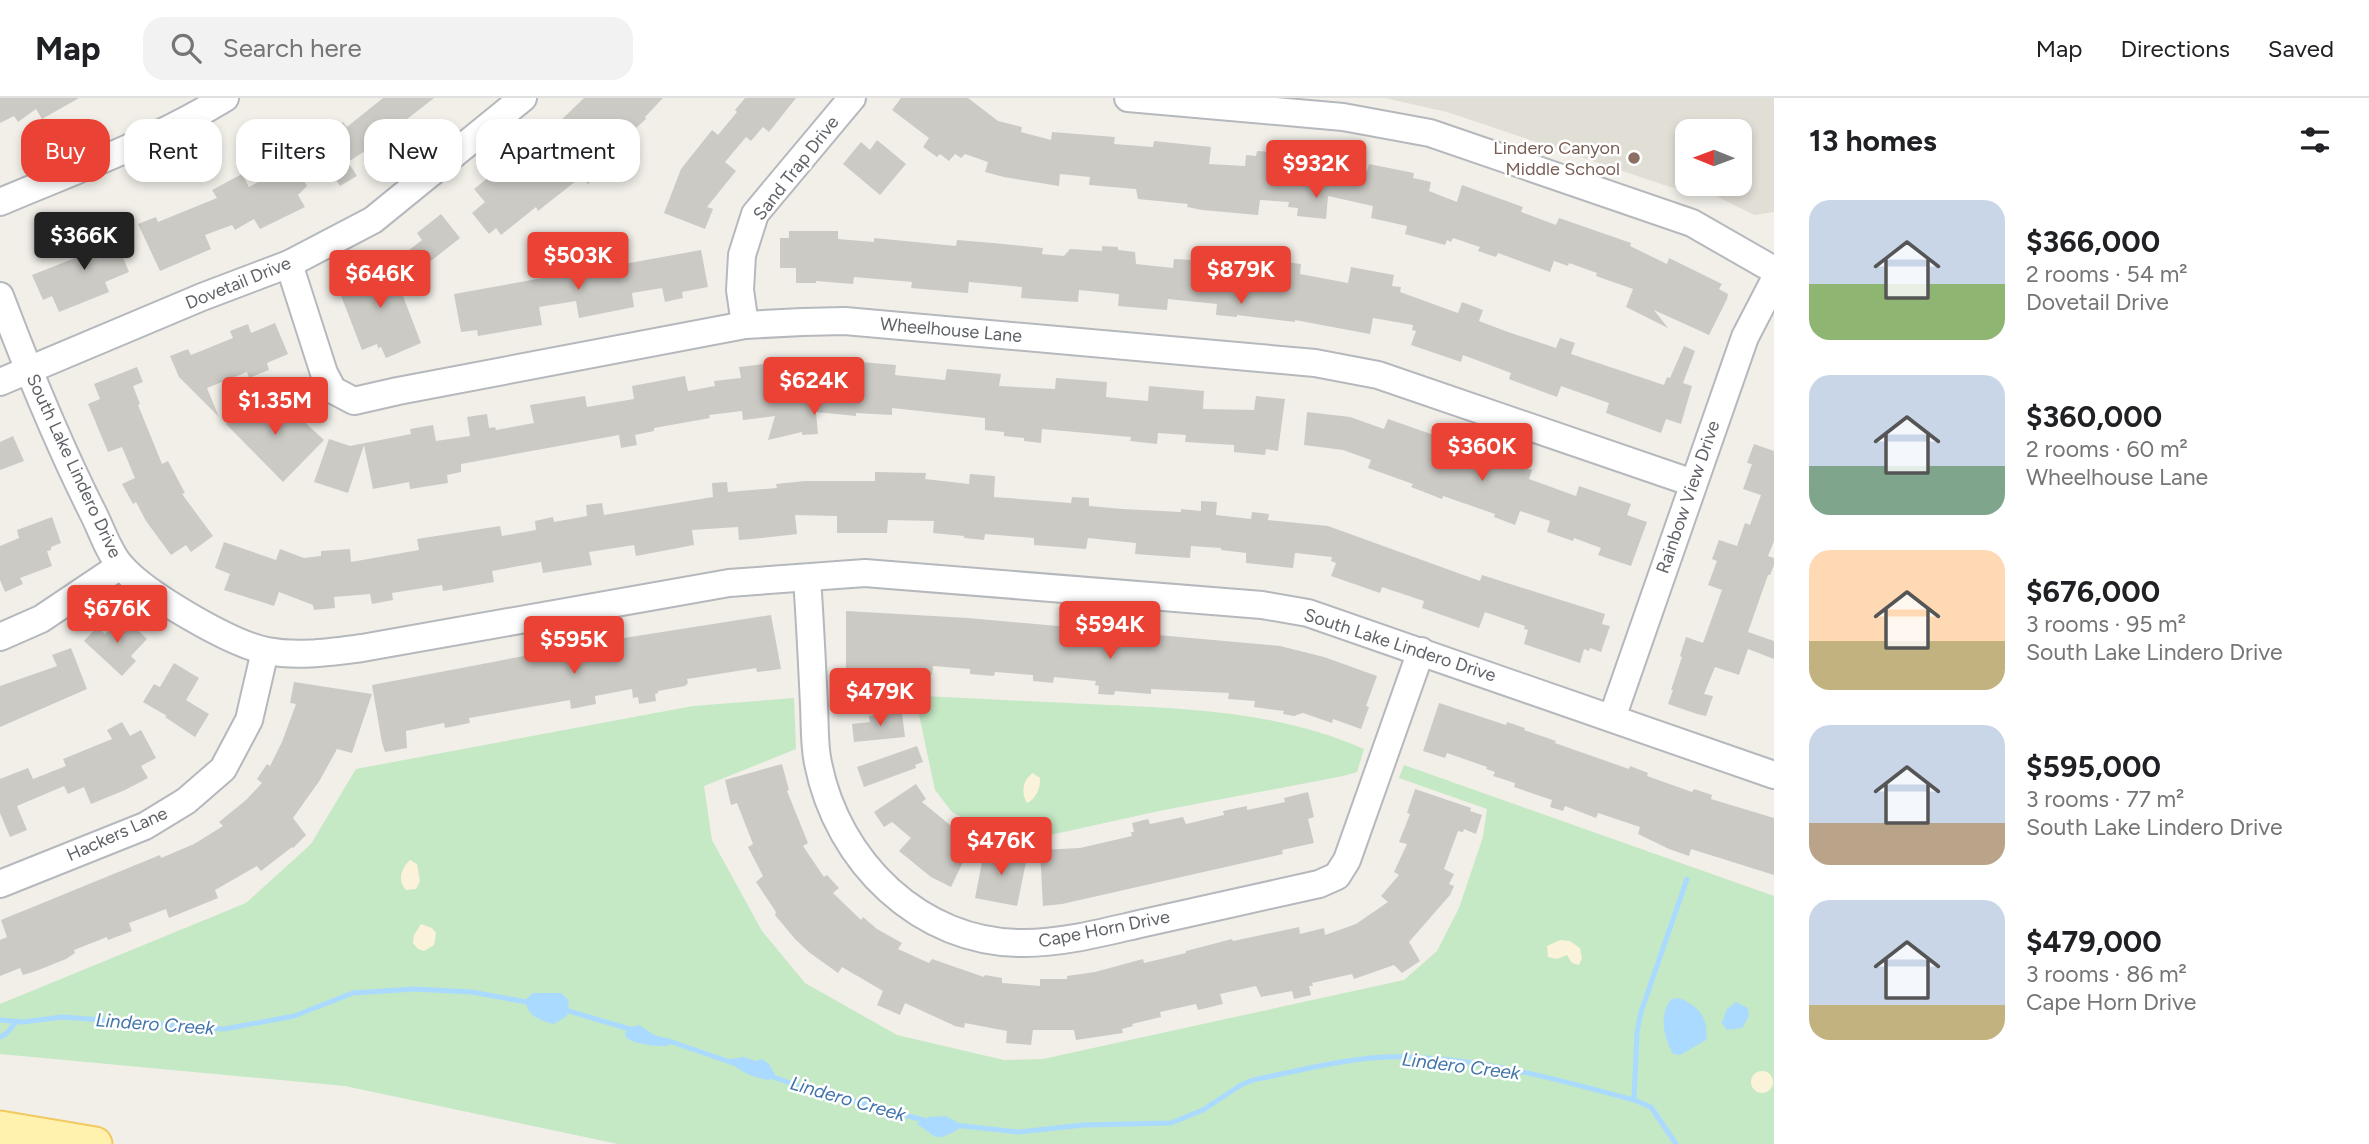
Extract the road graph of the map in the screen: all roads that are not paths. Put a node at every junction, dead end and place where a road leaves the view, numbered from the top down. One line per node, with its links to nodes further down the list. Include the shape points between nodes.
1 (225, 98): 5 (street, via 130,148)
2 (523, 98): 6 (street, Dovetail Drive, via 373,220)
3 (852, 98): 10 (street, Sand Trap Drive, via 755,214 742,255)
4 (1128, 98): 7 (street, via 1343,117 1430,133 1692,223)
5 (0, 202)
6 (289, 264): 10 (street, Wheelhouse Lane, via 324,373 333,390 354,401); 11 (street, Dovetail Drive)
7 (1774, 270)
8 (1774, 281): 13 (street, Rainbow View Drive, via 1745,337)
9 (0, 296): 11 (street, South Lake Lindero Drive)
10 (745, 325): 13 (street, Wheelhouse Lane, via 845,321 1315,363 1378,375)
11 (28, 370): 12 (street, Dovetail Drive); 14 (street, South Lake Lindero Drive)
12 (0, 382)
13 (1693, 483): 19 (street, Rainbow View Drive)
14 (120, 566): 16 (street, via 41,619); 18 (street, South Lake Lindero Drive, via 156,596)
15 (807, 578): 17 (street, South Lake Lindero Drive, via 865,573 1262,605 1308,612); 17 (street, Cape Horn Drive, via 817,762 849,845 875,879 907,905 955,932 986,940 1070,939 1320,884 1337,876 1347,860); 18 (street, South Lake Lindero Drive, via 729,583 362,649 304,654)
16 (0, 636)
17 (1421, 650): 19 (street, South Lake Lindero Drive)
18 (265, 651): 21 (street, Hackers Lane, via 249,720 223,769 186,801 145,826)
19 (1612, 718): 20 (street, South Lake Lindero Drive)
20 (1774, 775)
21 (0, 884)
22 (0, 1128): 23 (main road)
23 (41, 1139): 24 (main road)
24 (95, 1144)

